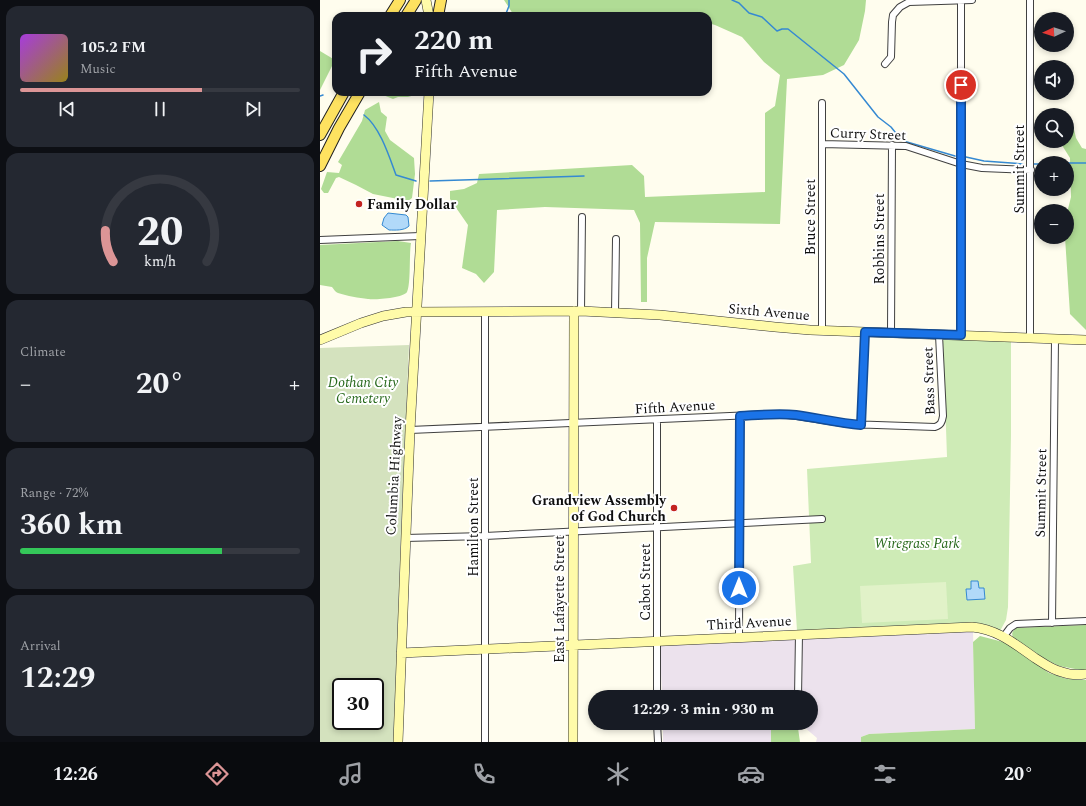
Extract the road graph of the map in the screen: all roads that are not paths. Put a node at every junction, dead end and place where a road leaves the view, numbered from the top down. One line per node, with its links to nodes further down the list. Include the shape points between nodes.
1 (400, 0): 8 (main road)
2 (416, 0): 9 (main road)
3 (426, 0): 10 (street)
4 (441, 0): 11 (main road)
5 (961, 0): 6 (street); 12 (street, via 909,2 900,7 893,15 891,56); 20 (street)
6 (972, 0)
7 (1030, 0): 22 (street, Summit Street)
8 (392, 12)
9 (408, 12)
10 (428, 12)
11 (439, 12)
12 (885, 64)
13 (342, 96): 17 (main road)
14 (358, 96): 21 (main road)
15 (428, 96): 24 (street, Columbia Highway)
16 (822, 103): 18 (street, Bruce Street)
17 (320, 135)
18 (822, 144): 19 (street, Curry Street); 31 (street, Bruce Street)
19 (892, 145): 20 (street, Curry Street, via 906,146); 33 (street, Robbins Street)
20 (961, 164): 22 (street, Curry Street, via 982,168); 35 (street)
21 (320, 166)
22 (1030, 170): 36 (street, Summit Street)
23 (582, 217): 27 (street)
24 (420, 236): 26 (street); 28 (street, Columbia Highway)
25 (616, 239): 30 (street)
26 (320, 240)
27 (577, 311): 29 (street, Sixth Avenue); 30 (street, Sixth Avenue); 42 (street, East Lafayette Street)
28 (416, 312): 29 (street, Sixth Avenue); 38 (street, Sixth Avenue, via 383,316); 46 (street, Columbia Highway)
29 (485, 312): 45 (street, Hamilton Street)
30 (615, 313): 31 (street, Sixth Avenue)
31 (822, 330): 32 (street, Sixth Avenue)
32 (865, 332): 33 (street, Sixth Avenue); 43 (street)
33 (891, 333): 34 (street, Sixth Avenue)
34 (939, 335): 35 (street, Sixth Avenue); 44 (street, Bass Street, via 943,416)
35 (961, 335): 36 (street, Sixth Avenue)
36 (1030, 338): 37 (street, Sixth Avenue)
37 (1055, 339): 39 (street, Sixth Avenue); 54 (street, Summit Street)
38 (320, 340)
39 (1086, 340)
40 (740, 416): 41 (street, Fifth Avenue); 43 (street, Fifth Avenue, via 776,414); 48 (street)
41 (657, 420): 42 (street, Fifth Avenue); 49 (street, Cabot Street)
42 (573, 424): 45 (street, Fifth Avenue); 50 (street, East Lafayette Street)
43 (861, 425): 44 (street, Fifth Avenue)
44 (939, 426)
45 (486, 428): 46 (street, Fifth Avenue); 51 (street, Hamilton Street)
46 (410, 430): 52 (street, Columbia Highway)
47 (822, 519): 48 (street)
48 (739, 524): 49 (street); 57 (street)
49 (657, 527): 50 (street); 58 (street, Cabot Street)
50 (573, 531): 51 (street); 59 (street, East Lafayette Street)
51 (485, 536): 52 (street); 60 (street, Hamilton Street)
52 (405, 538): 61 (street, Columbia Highway)
53 (1086, 621): 54 (street)
54 (1052, 623): 56 (street, via 1016,624)
55 (799, 634): 56 (street, Third Avenue, via 972,627); 57 (street, Third Avenue); 64 (street)
56 (1004, 636): 62 (street, Third Avenue, via 1060,672)
57 (739, 638): 58 (street, Third Avenue)
58 (657, 641): 59 (street, Third Avenue); 63 (street, Cabot Street)
59 (573, 646): 60 (street, Third Avenue); 68 (street, East Lafayette Street)
60 (485, 650): 61 (street, Third Avenue); 67 (street, Hamilton Street)
61 (401, 653): 66 (street, Columbia Highway)
62 (1086, 674)
63 (657, 690)
64 (798, 690)
65 (657, 730): 69 (street)
66 (398, 742)
67 (485, 742)
68 (573, 742)
69 (658, 742)

